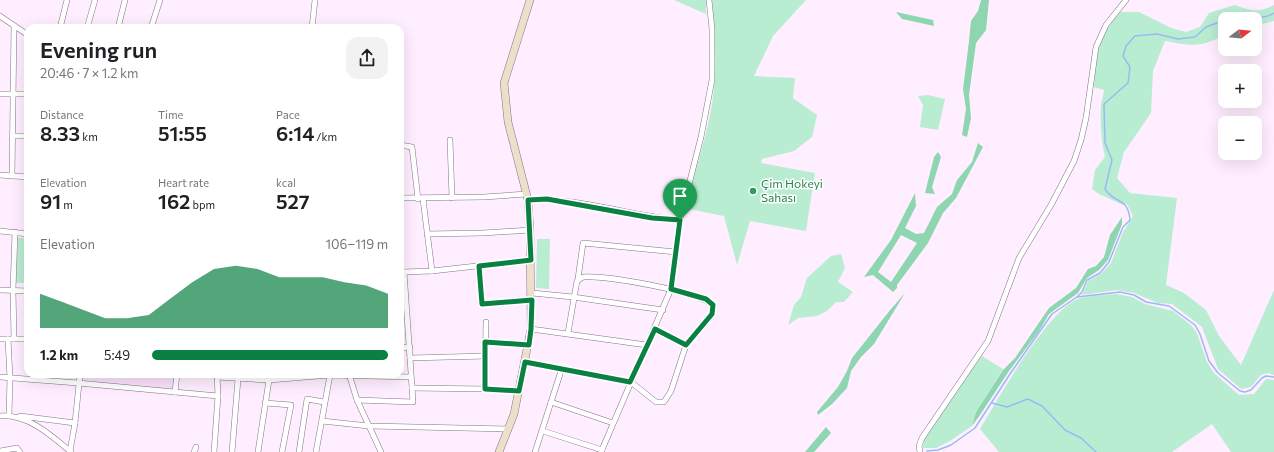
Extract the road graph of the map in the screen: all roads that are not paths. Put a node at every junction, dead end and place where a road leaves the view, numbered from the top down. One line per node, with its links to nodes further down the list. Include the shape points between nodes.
1 (67, 0): 10 (street)
2 (95, 0): 11 (street)
3 (125, 0): 12 (street)
4 (160, 0): 13 (street)
5 (315, 0): 14 (street)
6 (530, 0): 27 (street, via 504,83 508,122)
7 (709, 0): 31 (street, via 712,80)
8 (1126, 0): 114 (street, via 1106,25 1096,47 1086,118 1074,161 1019,258 988,341 922,438)
9 (0, 16): 15 (street)
10 (61, 24)
11 (88, 24)
12 (119, 24)
13 (152, 24)
14 (312, 24)
15 (14, 26): 16 (street); 18 (street)
16 (24, 32)
17 (0, 94): 18 (street)
18 (13, 94): 19 (street); 20 (street)
19 (24, 94)
20 (13, 136): 21 (street); 25 (street)
21 (24, 136)
22 (450, 140): 29 (street)
23 (404, 146): 30 (street, via 412,147)
24 (0, 176): 25 (street)
25 (12, 176): 26 (street)
26 (24, 177)
27 (527, 197): 29 (street); 31 (street, via 652,218); 32 (street)
28 (404, 198): 30 (street)
29 (452, 198): 30 (street)
30 (420, 199): 36 (street)
31 (680, 220): 37 (street)
32 (530, 230): 36 (street); 38 (street)
33 (0, 231): 34 (street)
34 (15, 232): 35 (street); 45 (street)
35 (24, 233)
36 (427, 234): 40 (street)
37 (676, 252): 42 (street, via 583,243); 43 (street)
38 (531, 260): 39 (street); 48 (street)
39 (479, 266): 40 (street); 48 (street, via 482,304)
40 (432, 270): 41 (street)
41 (404, 271)
42 (578, 279): 43 (street, via 586,276); 49 (street)
43 (671, 289): 50 (street); 62 (street, via 706,299 713,305 712,314)
44 (0, 290): 45 (street)
45 (13, 290): 47 (street); 57 (street)
46 (404, 290): 63 (street)
47 (24, 291)
48 (532, 297): 49 (street); 52 (street)
49 (573, 297): 50 (street); 54 (street)
50 (663, 310): 53 (street)
51 (486, 322): 59 (street)
52 (531, 329): 54 (street); 60 (street)
53 (655, 329): 61 (street); 62 (street)
54 (568, 333): 61 (street)
55 (0, 339): 56 (street)
56 (8, 339): 57 (street); 72 (street)
57 (14, 339): 58 (street)
58 (24, 339)
59 (485, 342): 60 (street); 65 (street)
60 (529, 345): 67 (street)
61 (647, 345): 82 (street)
62 (686, 345): 82 (street, via 671,391 664,402 656,402)
63 (410, 347): 64 (street); 66 (street)
64 (404, 348)
65 (486, 356): 66 (street); 85 (street)
66 (410, 358): 71 (street)
67 (525, 362): 68 (street); 86 (street)
68 (562, 368): 82 (street); 91 (street)
69 (0, 377): 72 (street)
70 (404, 377): 71 (street)
71 (411, 377): 84 (street)
72 (10, 378): 83 (street); 94 (street)
73 (79, 378): 83 (street)
74 (176, 378): 87 (street)
75 (217, 378): 88 (street)
76 (231, 378): 80 (street)
77 (293, 378): 81 (street)
78 (329, 378): 90 (street)
79 (351, 378): 89 (street)
80 (238, 379): 81 (street); 106 (street)
81 (268, 380): 92 (street)
82 (630, 382): 97 (street)
83 (78, 383): 87 (street); 96 (street)
84 (412, 388): 85 (street); 89 (street, via 413,402)
85 (485, 389): 86 (street)
86 (519, 391): 99 (street)
87 (174, 392): 88 (street)
88 (218, 396): 105 (street)
89 (357, 400): 98 (street)
90 (324, 402): 95 (street); 109 (street, via 307,399)
91 (552, 402): 97 (street); 100 (street)
92 (265, 403): 107 (street); 108 (street, via 291,405)
93 (0, 416): 94 (street)
94 (11, 416): 96 (street); 104 (street, via 33,424)
95 (322, 421): 98 (street); 110 (street)
96 (75, 423): 104 (street)
97 (613, 423): 102 (street)
98 (369, 426): 99 (street); 111 (street)
99 (509, 429): 112 (street)
100 (543, 431): 102 (street); 113 (street)
101 (0, 451): 103 (street, via 17,448)
102 (601, 451)
103 (20, 452)
104 (70, 452)
105 (214, 452)
106 (232, 452)
107 (258, 452)
108 (282, 452)
109 (298, 452)
110 (316, 452)
111 (381, 452)
112 (499, 452)
113 (535, 452)
114 (920, 452)

